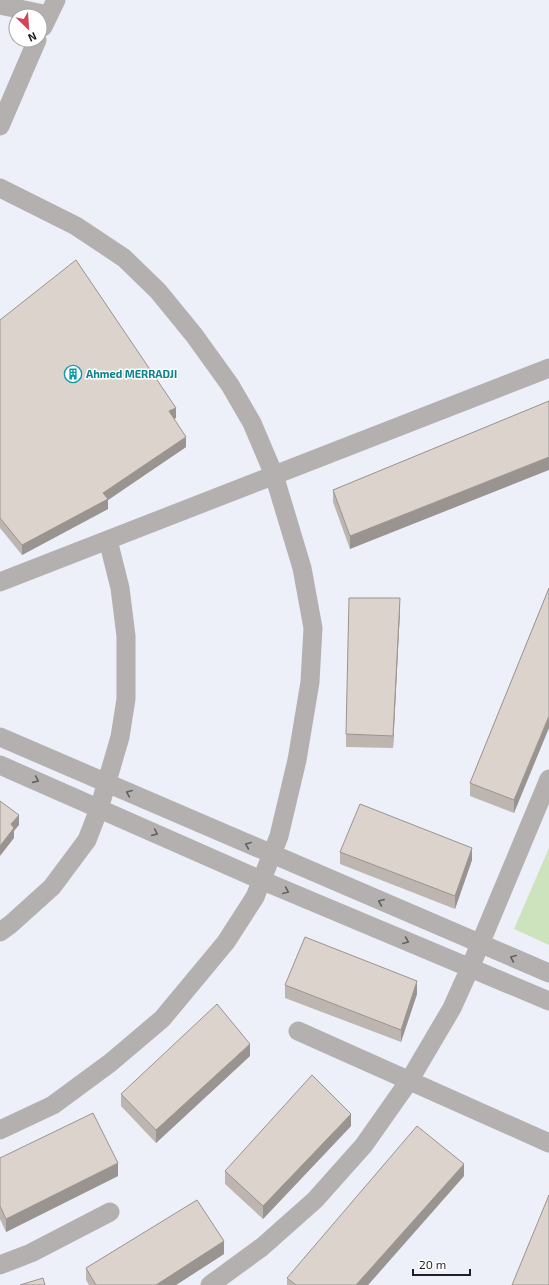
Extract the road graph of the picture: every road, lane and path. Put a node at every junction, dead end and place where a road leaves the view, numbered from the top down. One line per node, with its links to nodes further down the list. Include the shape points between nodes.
1 (0, 5): 2 (street)
2 (52, 8)
3 (34, 48): 4 (street)
4 (0, 126)
5 (0, 188): 7 (street, via 76,226 124,258 158,291 230,385 252,423)
6 (549, 368): 7 (street)
7 (274, 475): 8 (street); 15 (street, via 302,568 312,628 310,682 298,760)
8 (108, 540): 9 (street); 13 (street, via 120,588 126,636 126,699 120,737)
9 (0, 582)
10 (0, 737): 13 (street)
11 (0, 765): 14 (street, one-way to 14)
12 (549, 779): 18 (street)
13 (107, 784): 14 (street); 15 (street, one-way to 13)
14 (99, 809): 16 (street, one-way to 16); 17 (street, via 87,840 52,887)
15 (272, 855): 16 (street); 18 (street, one-way to 15)
16 (261, 880): 19 (street, one-way to 19); 24 (street, via 255,897 226,942 162,1019 110,1063 53,1105)
17 (0, 932)
18 (480, 944): 19 (street); 20 (street, one-way to 18)
19 (470, 968): 21 (street); 23 (street, via 452,1008)
20 (549, 973)
21 (549, 1001)
22 (298, 1032): 23 (street)
23 (409, 1081): 25 (street); 28 (street, via 364,1145 315,1200 262,1247)
24 (0, 1130)
25 (549, 1143)
26 (110, 1212): 27 (street, via 31,1253)
27 (0, 1265)
28 (210, 1285)

